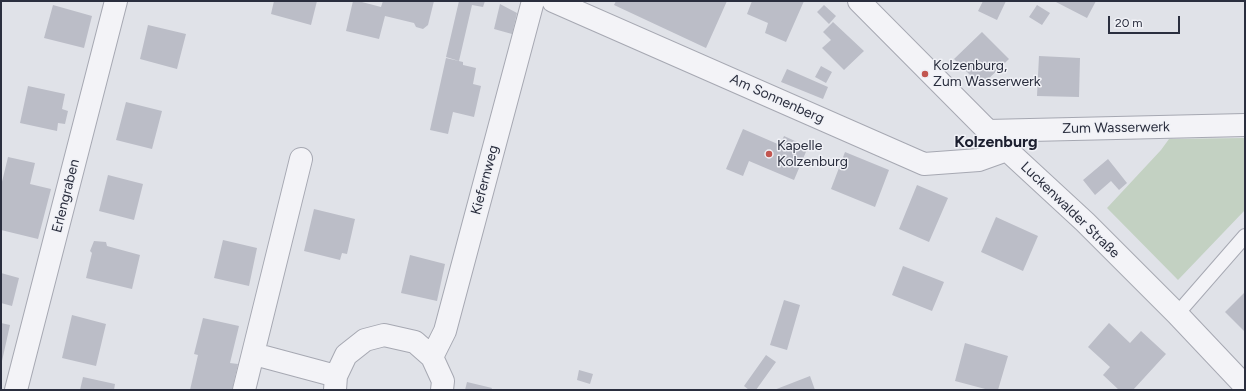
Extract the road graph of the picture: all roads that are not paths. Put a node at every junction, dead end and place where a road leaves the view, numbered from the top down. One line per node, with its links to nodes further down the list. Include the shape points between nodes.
1 (116, 1): 15 (street, Erlengraben)
2 (533, 1): 12 (street, Kiefernweg, via 445,331)
3 (553, 1): 7 (street, Am Sonnenberg, via 924,164 979,160)
4 (859, 1): 6 (street, Luckenwalder Straße)
5 (1245, 125): 6 (street, Zum Wasserwerk)
6 (987, 130): 7 (street, Luckenwalder Straße)
7 (1007, 150): 10 (street, Luckenwalder Straße, via 1078,215)
8 (302, 160): 11 (street)
9 (1245, 236): 10 (lane)
10 (1177, 314): 14 (street, Luckenwalder Straße)
11 (254, 354): 13 (street); 16 (street)
12 (432, 357): 13 (street, via 415,342 384,335 365,340 346,355); 17 (street, via 443,381)
13 (336, 383)
14 (1245, 386)
15 (16, 390)
16 (244, 390)
17 (442, 390)

